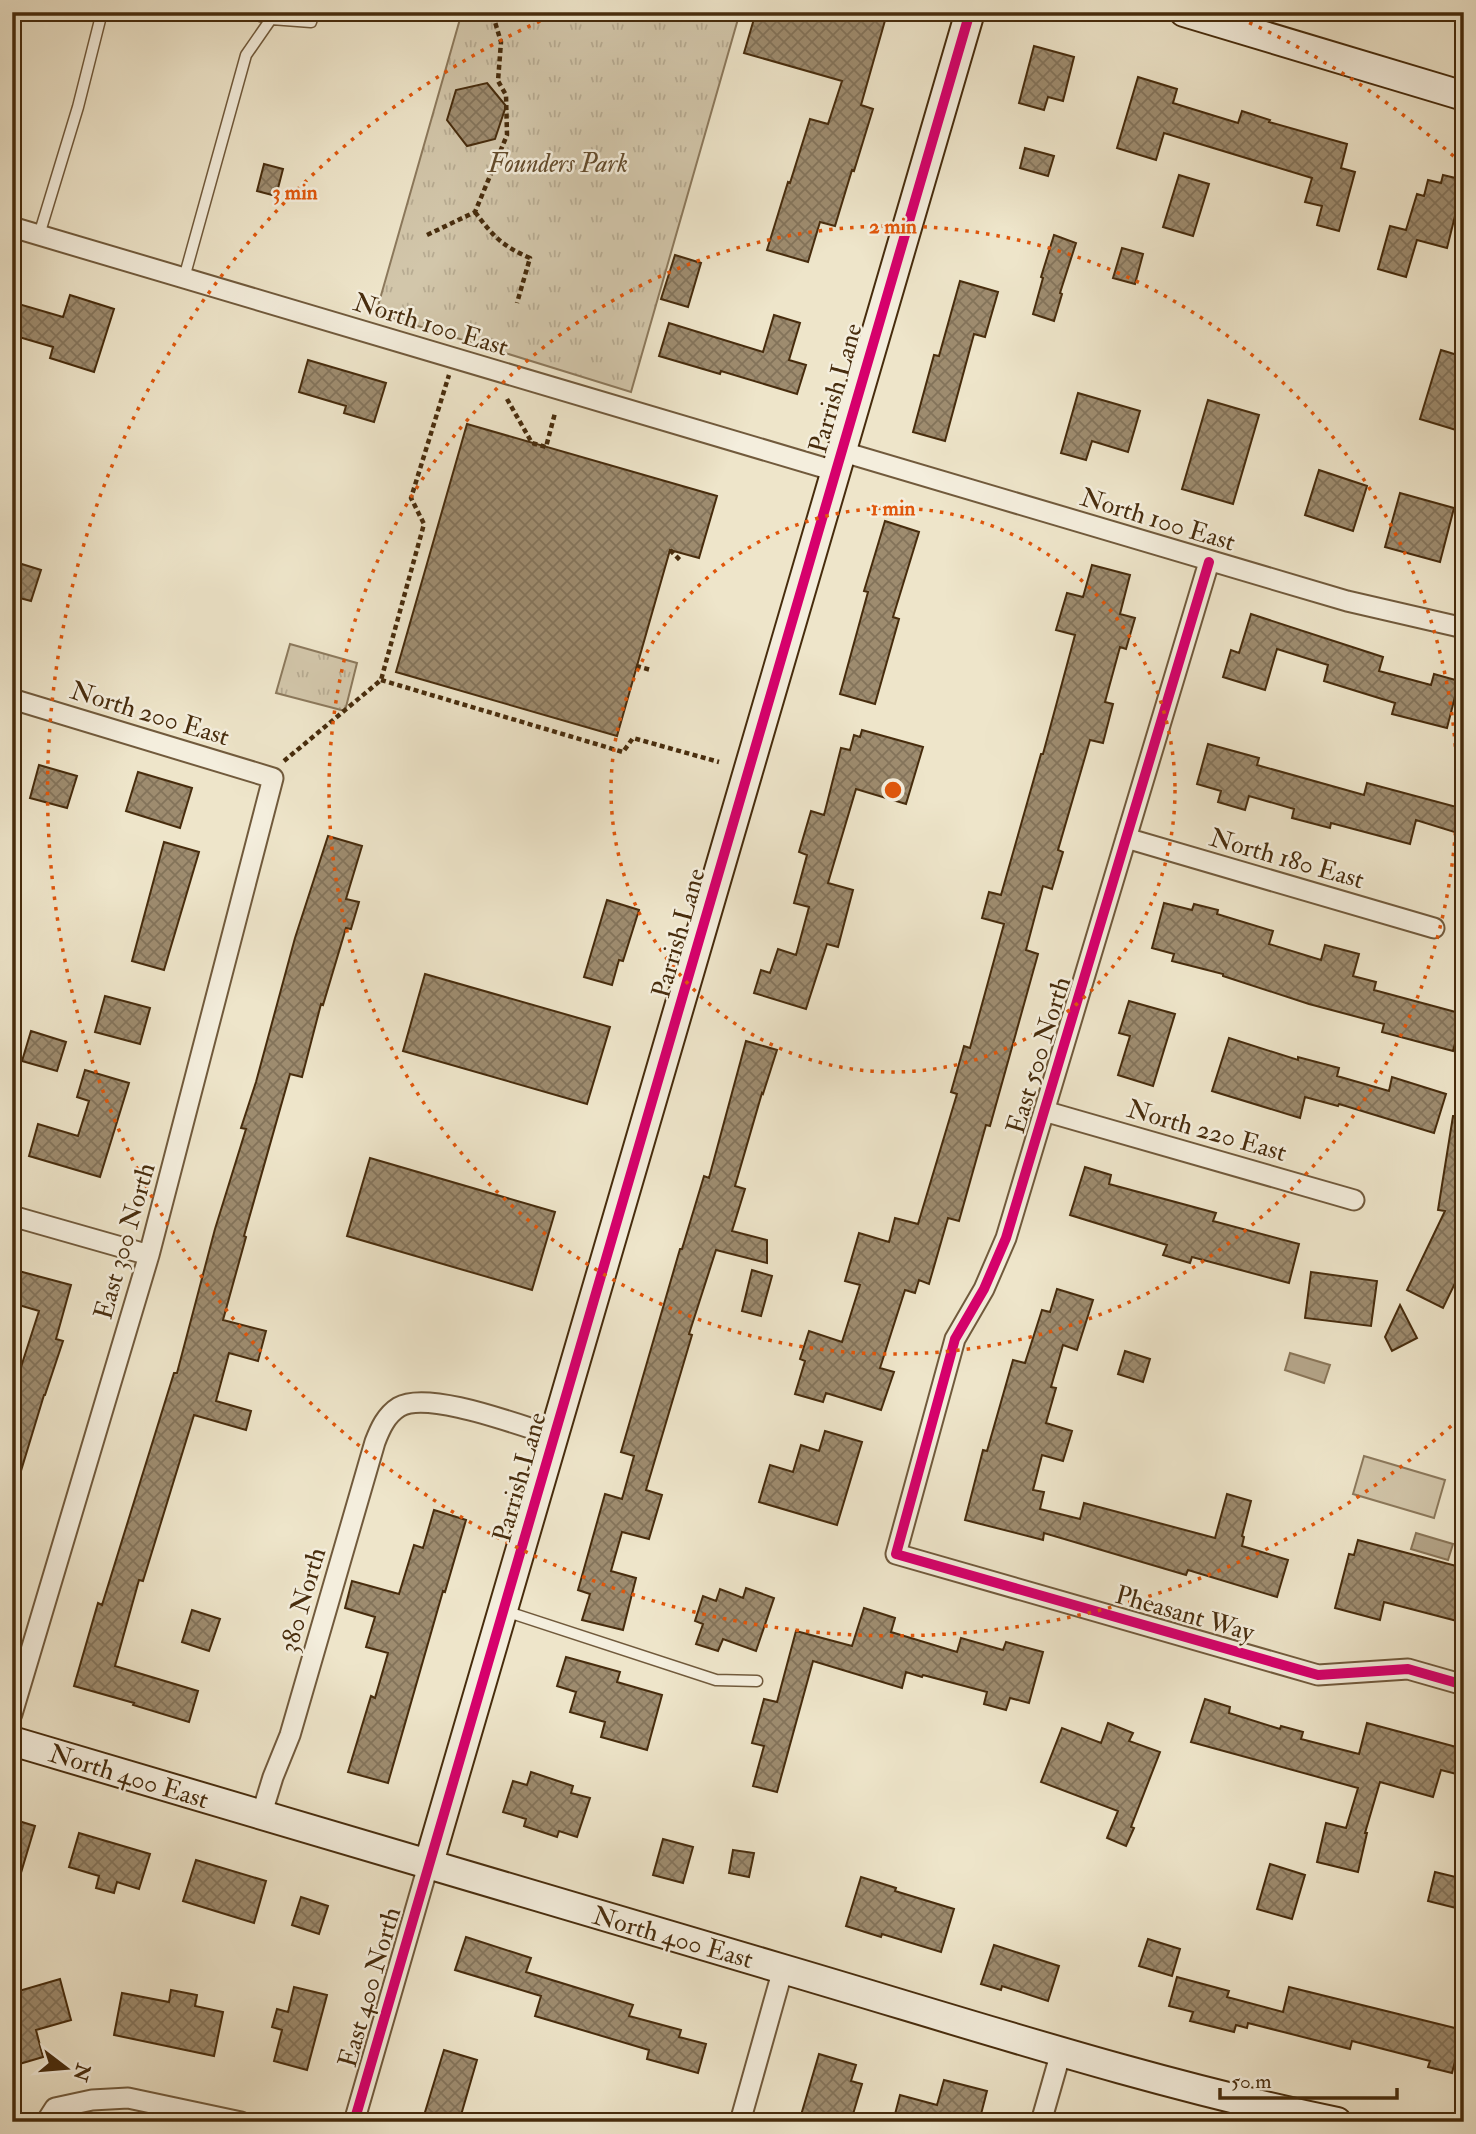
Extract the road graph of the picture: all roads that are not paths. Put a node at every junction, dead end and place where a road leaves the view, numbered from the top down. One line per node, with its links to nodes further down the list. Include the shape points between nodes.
1 (102, 12): 9 (lane)
2 (246, 12): 6 (lane)
3 (314, 12): 6 (lane, via 311,22)
4 (970, 12): 11 (street, Parrish Lane)
5 (1184, 12): 7 (street)
6 (271, 19): 10 (lane, via 246,55)
7 (1464, 96)
8 (12, 227): 9 (street, North 100 East)
9 (39, 235): 10 (street, North 100 East)
10 (184, 278): 11 (street, North 100 East)
11 (837, 461): 12 (street, North 100 East); 22 (street, Parrish Lane)
12 (1209, 562): 13 (street, North 100 East); 16 (street, East 500 North)
13 (1464, 628)
14 (12, 699): 15 (street, North 200 East)
15 (277, 771): 21 (street, East 300 North)
16 (1126, 838): 17 (street, North 180 East); 18 (street, East 500 North)
17 (1434, 928)
18 (1044, 1111): 19 (street, North 220 East); 23 (street, East 500 North, via 1006,1238 955,1339)
19 (1354, 1200)
20 (12, 1216): 21 (street)
21 (149, 1255): 27 (street, East 300 North)
22 (555, 1436): 24 (street, Parrish Lane); 29 (street, 380 North, via 421,1401 401,1406 384,1421 290,1735)
23 (896, 1554): 26 (street, Pheasant Way, via 1318,1675 1408,1669)
24 (504, 1611): 25 (lane, via 716,1680); 30 (street, Parrish Lane)
25 (757, 1681)
26 (1464, 1685)
27 (12, 1714)
28 (12, 1741): 29 (street, North 400 East)
29 (261, 1816): 30 (street, North 400 East)
30 (428, 1866): 31 (street, North 400 East); 35 (street, East 400 North)
31 (783, 1969): 32 (street, North 400 East); 36 (street)
32 (1061, 2052): 37 (street); 38 (street, North 400 East, via 1218,2096)
33 (46, 2122): 34 (street, via 55,2108 128,2098)
34 (242, 2122)
35 (354, 2122)
36 (740, 2122)
37 (1041, 2122)
38 (1337, 2122)

